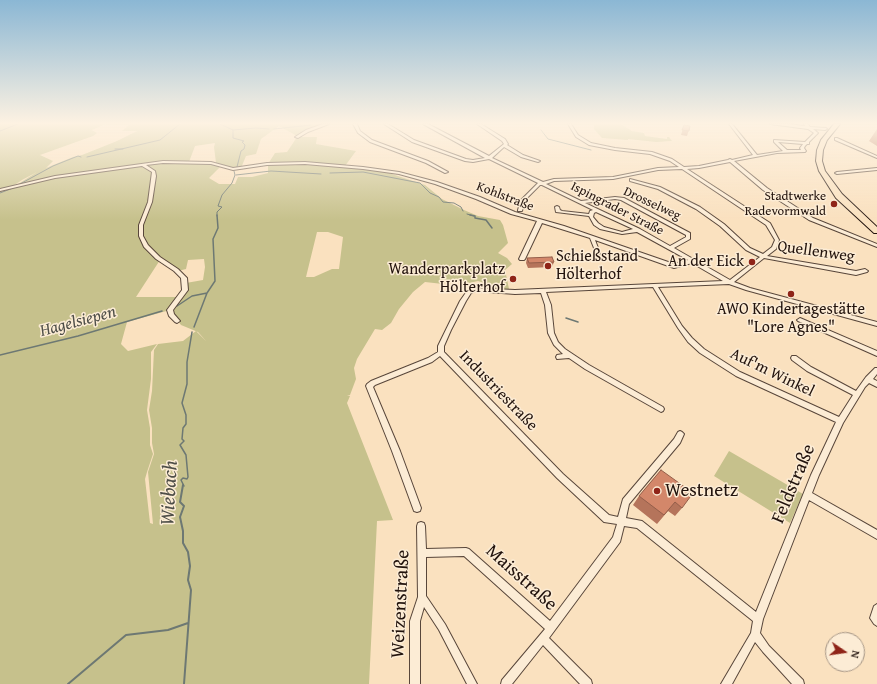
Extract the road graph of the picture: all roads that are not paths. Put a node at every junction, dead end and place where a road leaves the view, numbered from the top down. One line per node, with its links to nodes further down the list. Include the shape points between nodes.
1 (411, 156): 17 (street)
2 (454, 156): 9 (street, via 465,160)
3 (485, 156): 9 (street, Ispingrader Straße)
4 (492, 156): 9 (street)
5 (522, 156): 11 (street)
6 (660, 156): 14 (street)
7 (750, 156): 10 (street)
8 (820, 156): 29 (main road, via 822,171 839,196)
9 (489, 158): 20 (street, Ispingrader Straße)
10 (730, 160): 14 (street); 31 (street, via 765,189 811,219)
11 (538, 161)
12 (143, 165): 21 (street, via 55,177); 27 (street, Kohlstraße, via 171,162 211,163 236,169 261,164 305,163 382,170 443,185 513,214); 42 (street, via 154,172 154,176 150,202 141,225 141,236 158,258 184,278 185,290 170,310)
13 (855, 165): 16 (street)
14 (685, 168): 20 (street, via 658,169 613,178); 33 (street, via 768,224 777,240 774,248)
15 (877, 169): 16 (street)
16 (863, 170): 18 (street)
17 (446, 172)
18 (837, 173)
19 (631, 180): 33 (street, via 659,188 698,208 722,225 748,249)
20 (540, 183): 22 (street, Ispingrader Straße); 24 (street, via 523,200)
21 (0, 190)
22 (581, 202): 25 (street, Ispingrader Straße); 32 (street, Drosselweg, via 622,199 688,234 688,238)
23 (557, 207): 26 (street, via 562,212)
24 (520, 210)
25 (596, 210): 26 (street); 28 (street, Ispingrader Straße)
26 (590, 215): 28 (street, via 596,224 607,230 628,233)
27 (540, 221): 30 (street, Kohlstraße); 35 (street)
28 (638, 230): 32 (street, Ispingrader Straße)
29 (877, 231)
30 (592, 238): 34 (street, via 597,256); 36 (street, Kohlstraße, via 674,266)
31 (877, 246)
32 (670, 248): 36 (street, Ispingrader Straße)
33 (764, 257): 37 (street, Quellenweg, via 856,273); 38 (street)
34 (571, 258)
35 (522, 259)
36 (692, 261): 38 (street, Ispingrader Straße)
37 (865, 272)
38 (730, 282): 39 (street); 43 (street, Ispingrader Straße)
39 (655, 286): 40 (street); 54 (street, Auf'm Winkel, via 680,327 702,351 738,374)
40 (543, 291): 44 (street, via 509,292 474,288 463,301 448,330 441,346); 46 (street, via 548,305 551,333 559,347)
41 (800, 320): 45 (street)
42 (177, 321)
43 (877, 324)
44 (441, 353): 57 (street, Industriestraße, via 369,386); 58 (street, Industriestraße, via 560,476 607,519)
45 (877, 354)
46 (569, 356): 47 (street); 53 (street)
47 (559, 357)
48 (794, 358): 52 (street)
49 (877, 370): 50 (street, Feldstraße)
50 (868, 379): 51 (street); 52 (street, Feldstraße)
51 (877, 384)
52 (856, 394): 54 (street, Feldstraße)
53 (661, 409)
54 (840, 421): 56 (street, Feldstraße)
55 (680, 434): 58 (street, via 677,441 626,502)
56 (807, 495): 60 (street); 64 (street, Feldstraße)
57 (417, 508)
58 (622, 521): 64 (street, Industriestraße, via 639,524); 66 (street, via 617,539)
59 (421, 526): 61 (street, Weizenstraße)
60 (877, 535)
61 (421, 553): 62 (street, Weizenstraße); 66 (street, Maisstraße, via 466,552)
62 (422, 597): 69 (street, Weizenstraße, via 415,621); 70 (street, via 442,627)
63 (877, 609): 65 (street)
64 (758, 619): 67 (street, Feldstraße)
65 (877, 621)
66 (551, 628): 68 (street)
67 (755, 634): 73 (street); 74 (street)
68 (543, 638): 71 (street); 72 (street)
69 (415, 684)
70 (472, 684)
71 (506, 684)
72 (587, 684)
73 (726, 684)
74 (799, 684)

